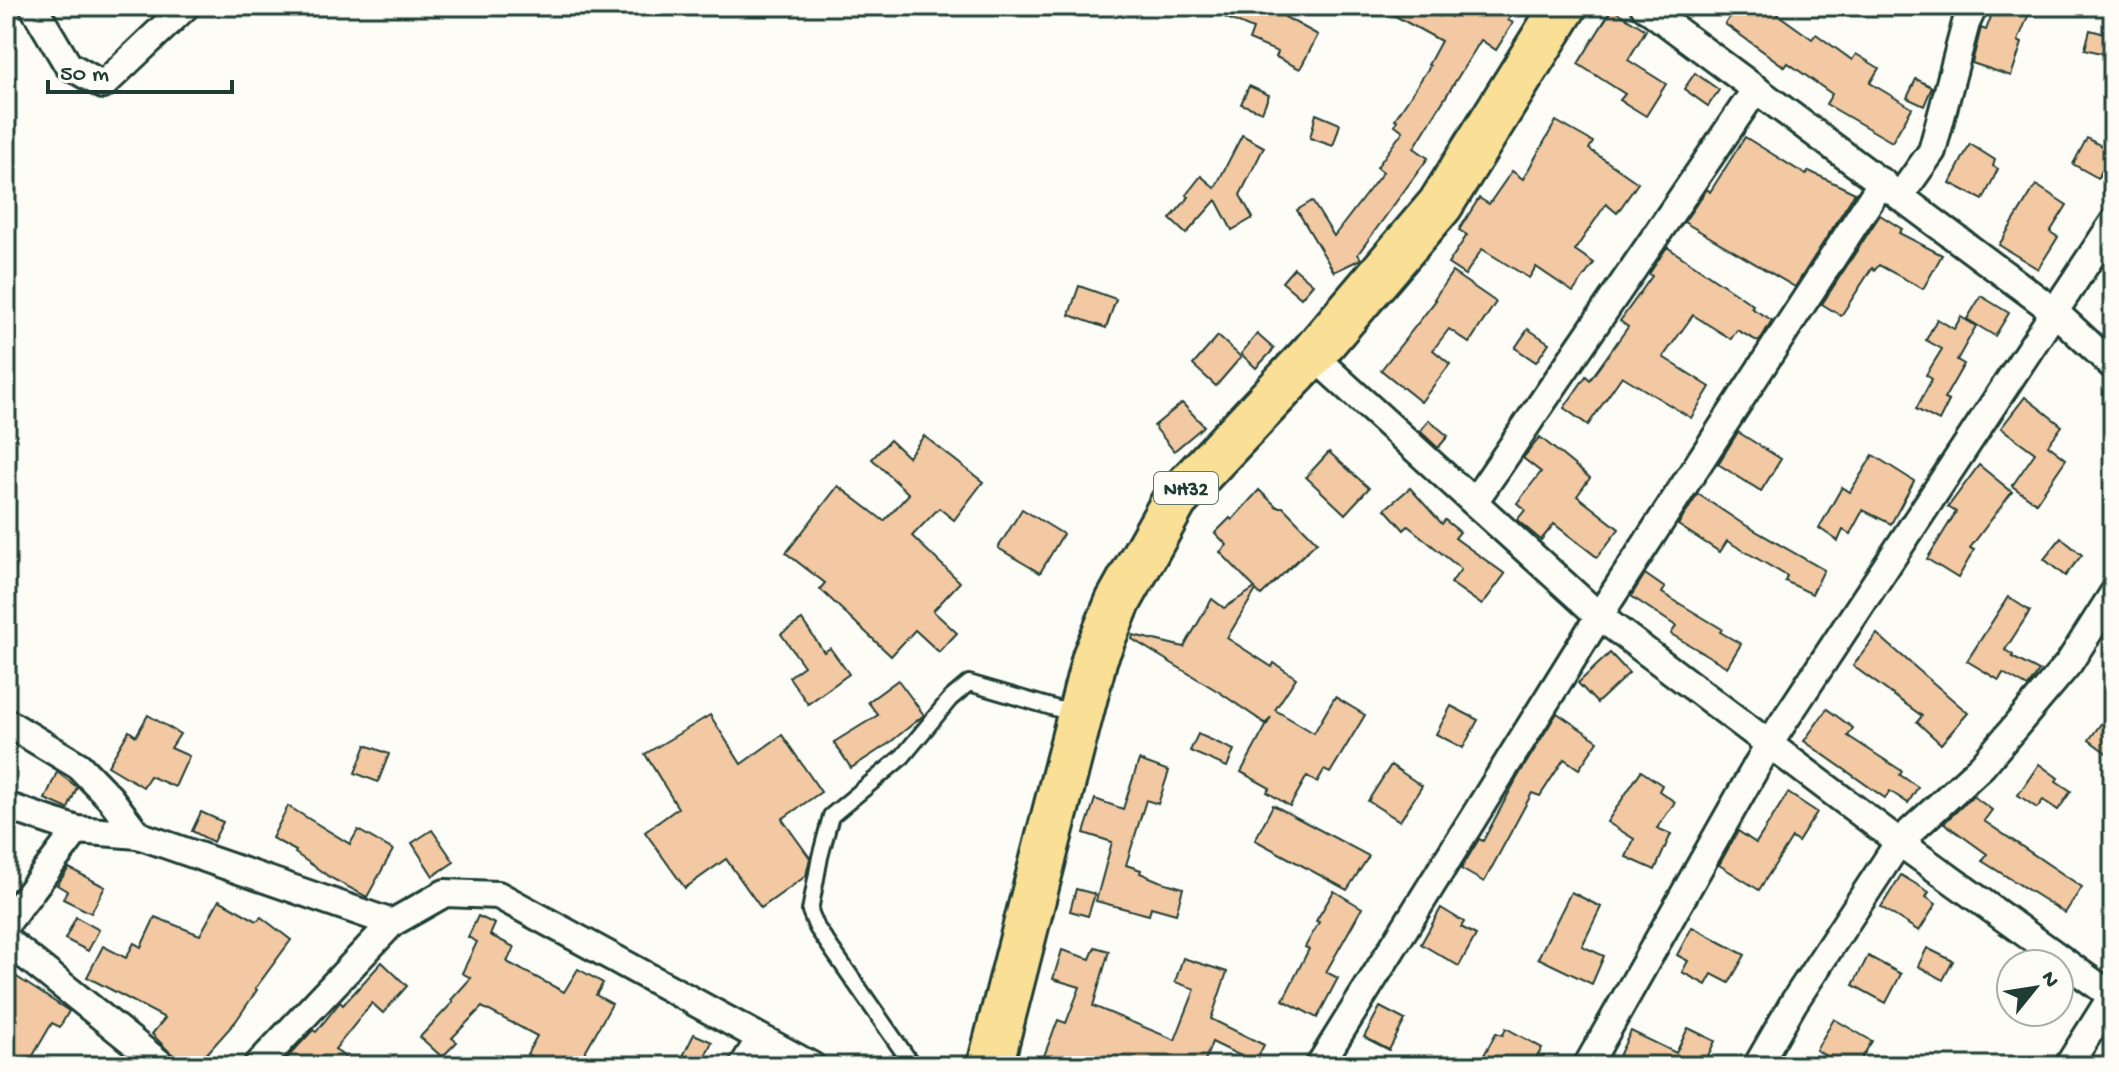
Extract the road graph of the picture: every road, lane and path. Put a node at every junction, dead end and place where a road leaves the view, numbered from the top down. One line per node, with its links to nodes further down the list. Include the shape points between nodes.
1 (33, 6): 2 (street, via 68,65 103,85)
2 (186, 6)
3 (1564, 6): 10 (highway, NH32, via 1440,205)
4 (1644, 6): 6 (street)
5 (1974, 6): 7 (street, via 1932,151)
6 (1756, 89): 7 (street); 12 (street)
7 (1891, 189): 9 (street); 14 (street)
8 (2113, 223): 9 (street)
9 (2055, 312): 11 (street); 17 (street)
10 (1312, 355): 12 (street); 15 (highway, NH32, via 1175,500 1118,602)
11 (2113, 366)
12 (1474, 502): 14 (street)
13 (2113, 594): 21 (street, via 2069,663 1982,766)
14 (1599, 616): 17 (street); 33 (street)
15 (1079, 716): 31 (lane, via 969,683 903,756 831,816 810,911); 32 (highway, NH32)
16 (6, 722): 20 (street, via 79,766)
17 (1769, 744): 21 (street); 34 (street)
18 (6, 806): 19 (street)
19 (77, 830): 20 (street); 23 (street)
20 (138, 835): 22 (street)
21 (1899, 842): 25 (street); 35 (street)
22 (392, 923): 26 (street, via 445,893 498,895); 28 (street)
23 (6, 924)
24 (6, 940): 27 (street)
25 (2112, 995): 36 (street)
26 (760, 1039): 29 (street); 30 (street)
27 (163, 1066)
28 (257, 1066)
29 (743, 1066)
30 (812, 1066)
31 (913, 1066)
32 (990, 1066)
33 (1319, 1066)
34 (1587, 1066)
35 (1757, 1066)
36 (2068, 1066)

